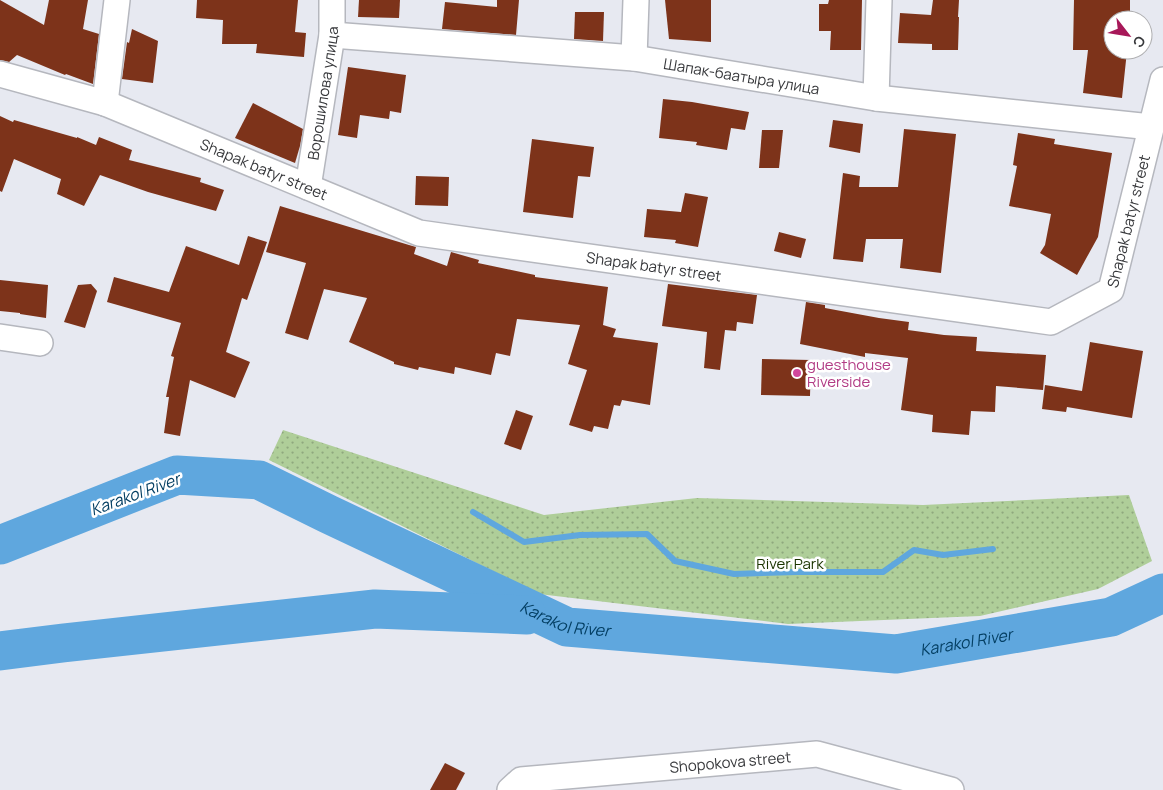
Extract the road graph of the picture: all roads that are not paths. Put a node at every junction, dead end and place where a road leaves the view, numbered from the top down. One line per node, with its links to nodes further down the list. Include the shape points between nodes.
1 (117, 0): 10 (street)
2 (332, 0): 5 (street, Ворошилова улица)
3 (636, 0): 6 (street)
4 (878, 0): 9 (street)
5 (332, 35): 6 (street, Шапак-баатыра улица); 12 (street, Ворошилова улица)
6 (634, 58): 9 (street, Шапак-баатыра улица)
7 (0, 74): 10 (street, Shapak batyr street)
8 (1163, 80): 11 (street, Shapak batyr street)
9 (876, 98): 11 (street, Шапак-баатыра улица)
10 (105, 103): 12 (street, Shapak batyr street)
11 (1151, 127): 12 (street, Shapak batyr street, via 1111,290 1051,322 419,233)
12 (308, 187)
13 (0, 337): 14 (street)
14 (40, 344)
15 (510, 790): 16 (street, Shopokova street, via 521,780 817,754)
16 (951, 790)

